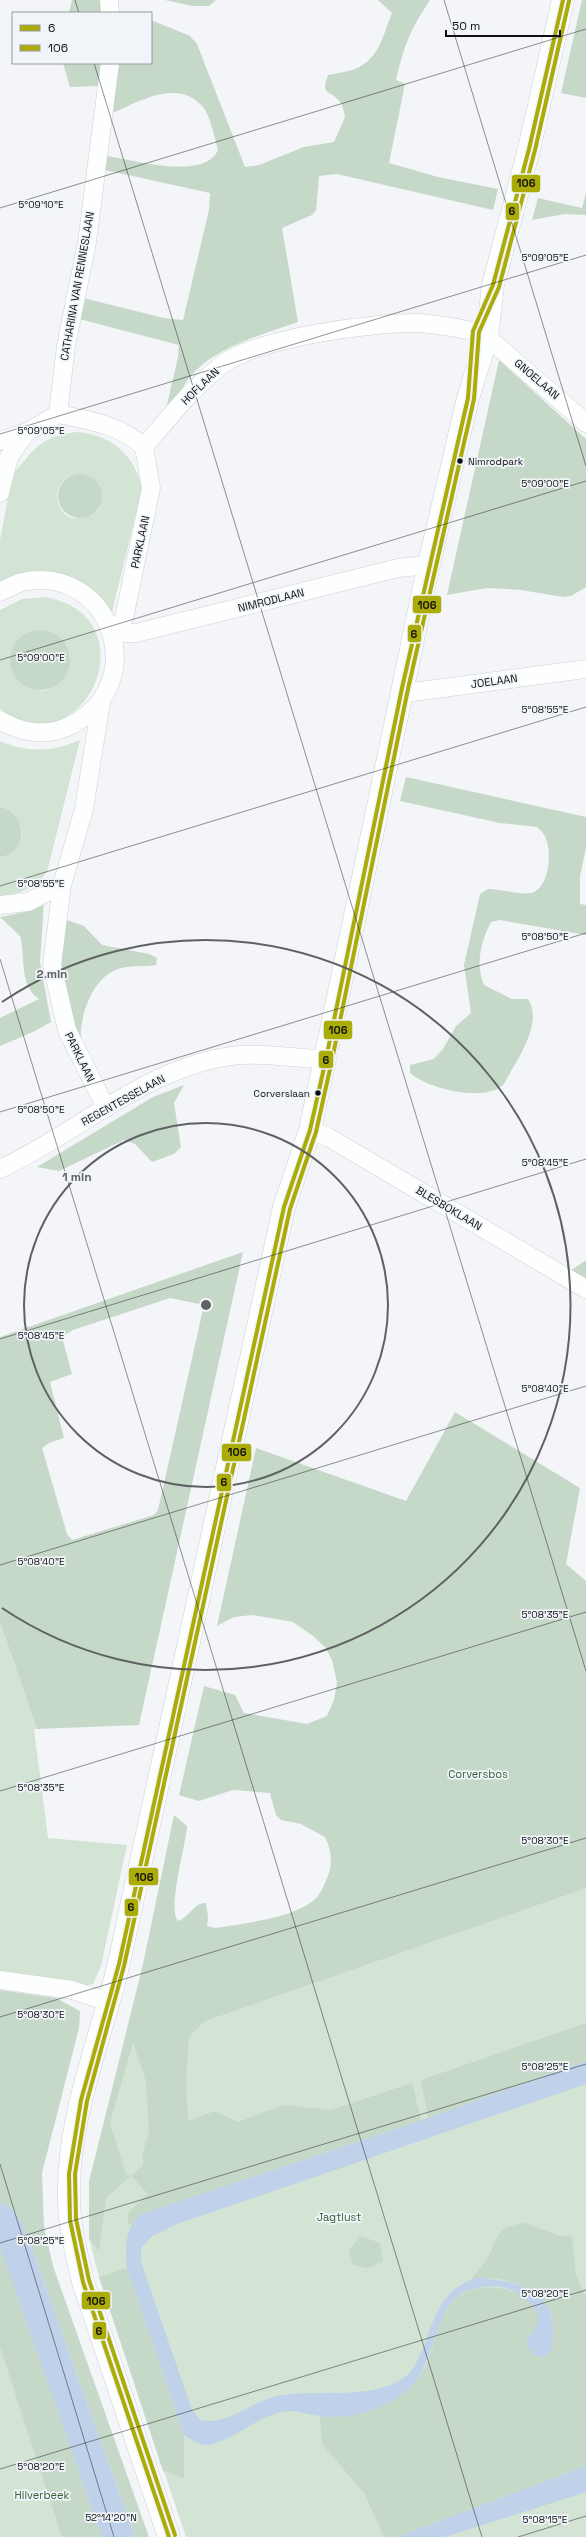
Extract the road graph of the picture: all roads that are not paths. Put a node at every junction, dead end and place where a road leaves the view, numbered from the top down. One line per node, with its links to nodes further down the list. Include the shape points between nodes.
1 (110, 0): 3 (street)
2 (563, 0): 5 (street, via 529,149)
3 (110, 12)
4 (110, 64): 6 (street, CATHARINA VAN RENNESLAAN, via 87,242 66,346)
5 (480, 334): 7 (street, GNOELAAN); 10 (street, HOFLAAN, via 419,324 376,325 269,343 222,365 182,403); 12 (street, via 468,398)
6 (58, 414): 8 (street); 10 (street, via 111,427 134,438)
7 (586, 423)
8 (27, 432): 9 (street); 11 (street, via 9,457)
9 (0, 441)
10 (144, 447): 14 (street, PARKLAAN, via 151,488 124,618)
11 (0, 493)
12 (428, 568): 14 (street, NIMRODLAAN, via 398,568 136,633); 16 (street)
13 (0, 592): 14 (street, via 22,582 50,581 77,590 99,608)
14 (113, 633): 17 (street, via 114,676)
15 (586, 669): 16 (street, JOELAAN, via 413,692)
16 (402, 688): 21 (street)
17 (101, 702): 18 (street, via 83,720 60,730 36,733 11,727); 19 (street, PARKLAAN, via 84,809)
18 (0, 720)
19 (62, 885): 20 (street, via 28,902); 22 (street, PARKLAAN, via 52,965 67,1030)
20 (0, 905)
21 (326, 1059): 22 (street, REGENTESSELAAN, via 240,1055 198,1065 157,1080); 23 (street)
22 (106, 1108): 24 (street, REGENTESSELAAN)
23 (310, 1130): 25 (street, BLESBOKLAAN, via 328,1137); 27 (street, via 284,1207)
24 (0, 1169)
25 (586, 1289)
26 (0, 1980): 27 (street, via 72,1990)
27 (109, 2002): 28 (street, via 88,2074 73,2142 68,2200 83,2282)
28 (169, 2537)

